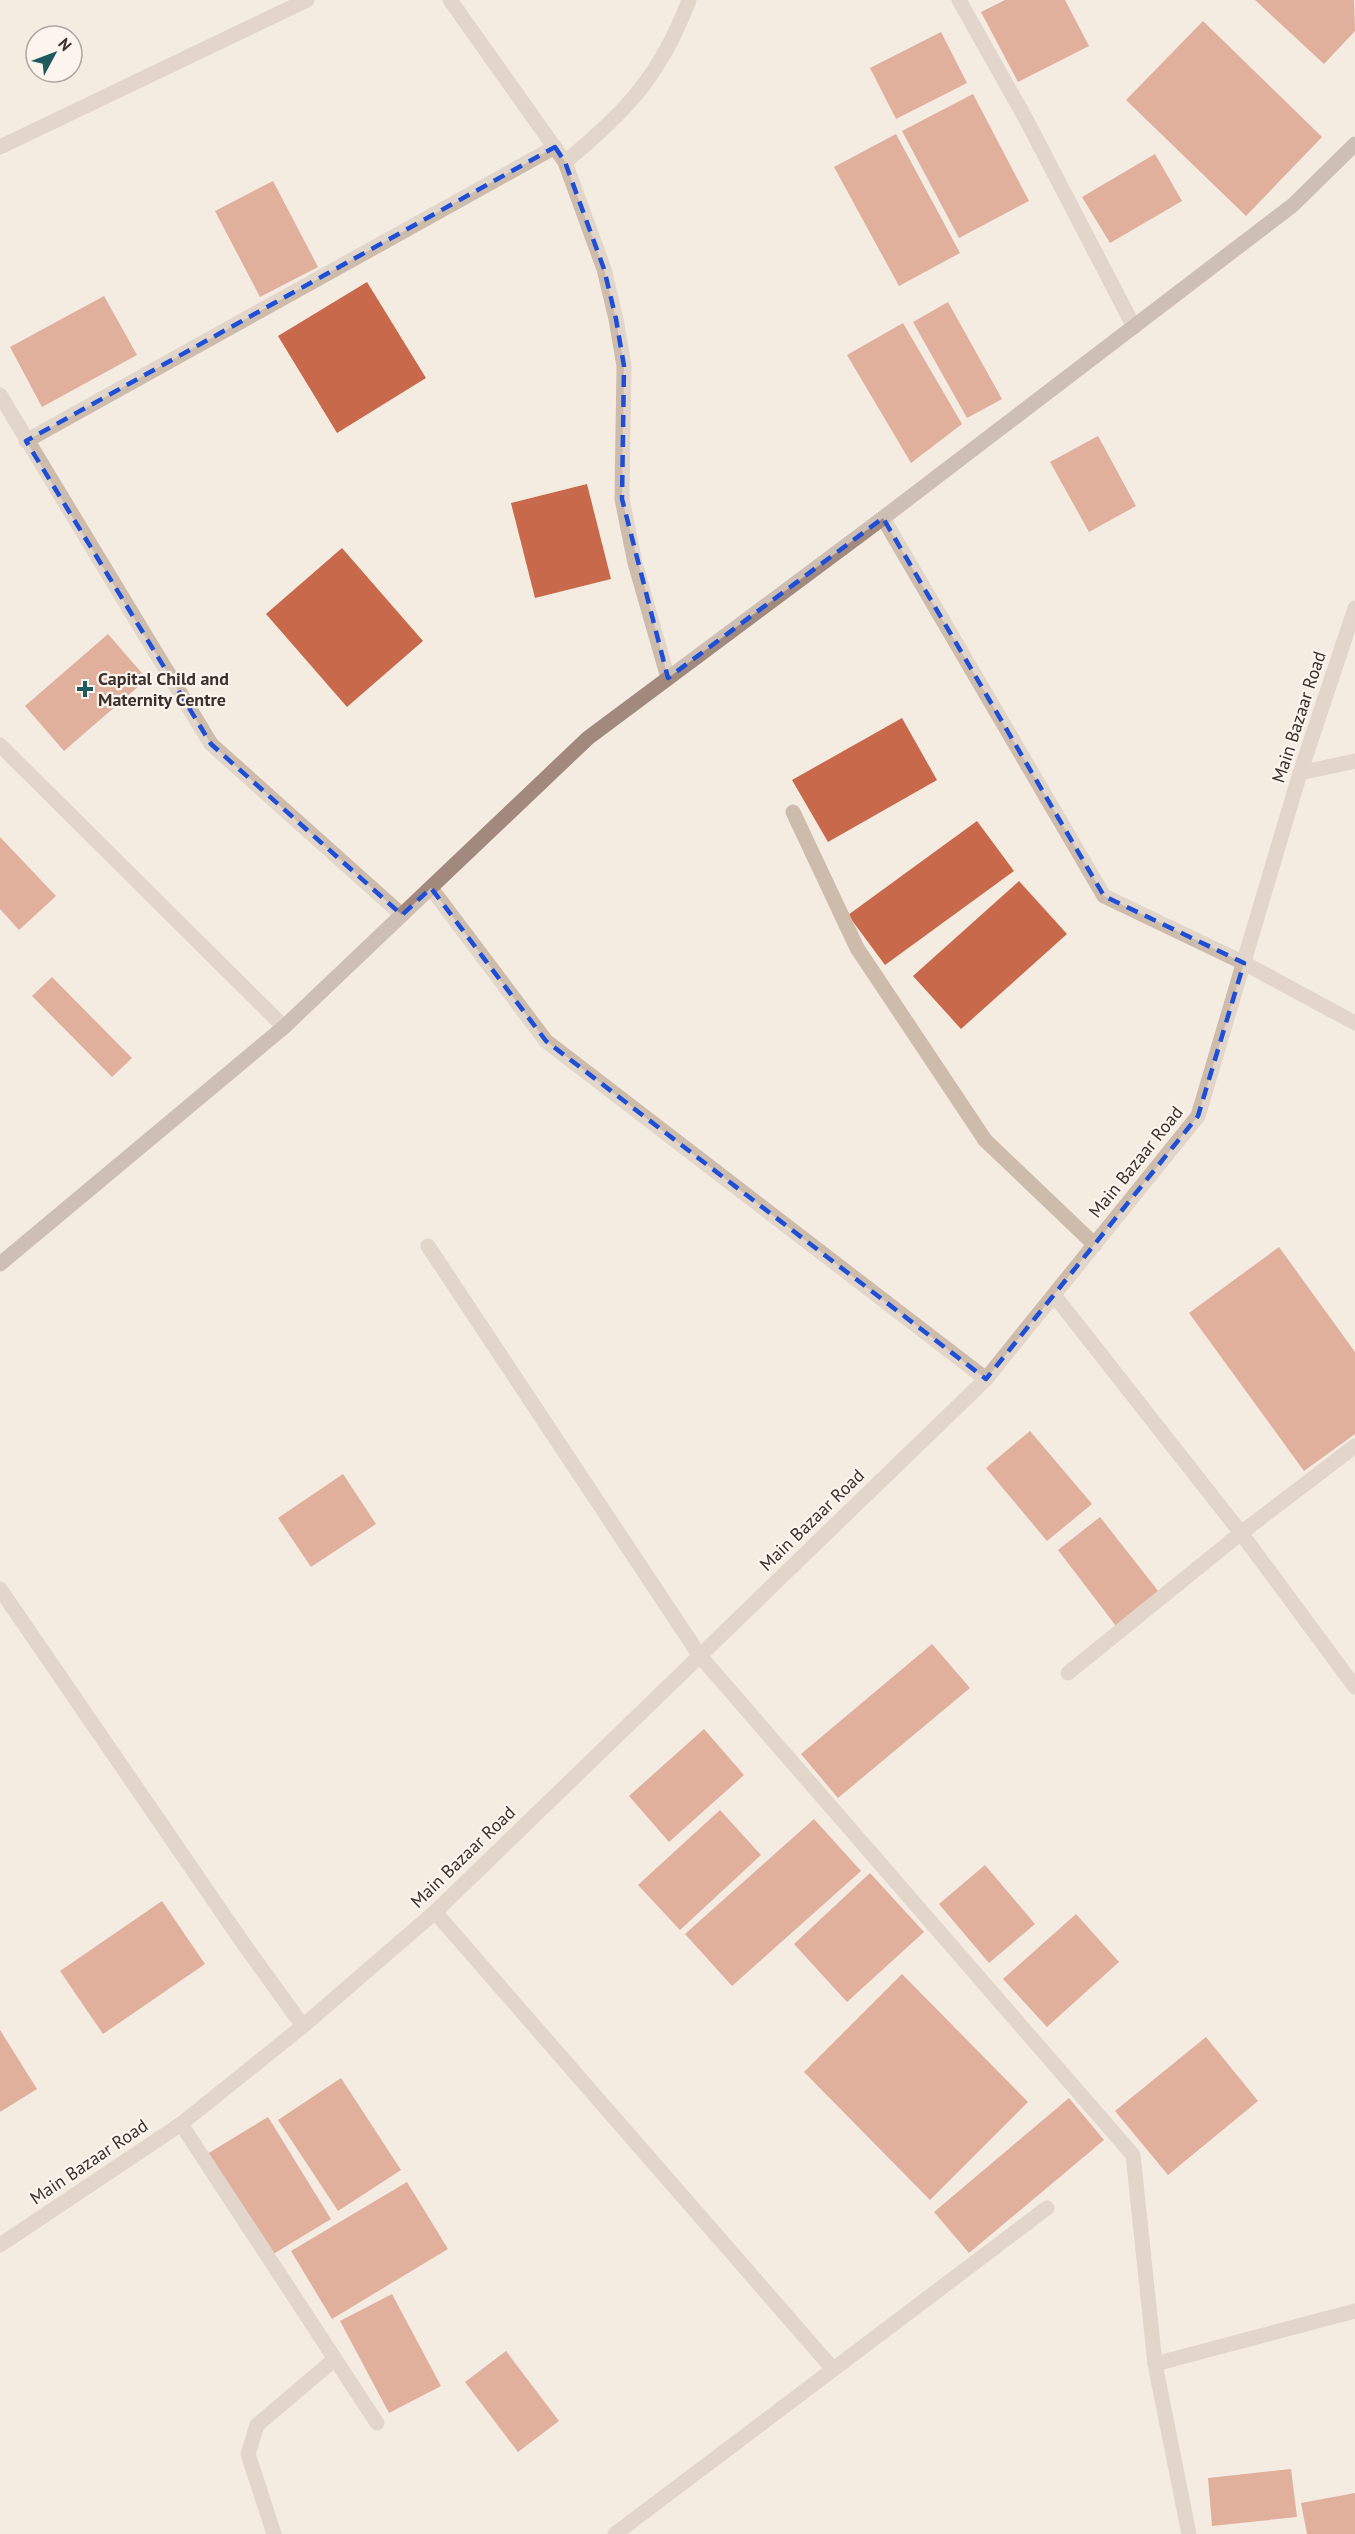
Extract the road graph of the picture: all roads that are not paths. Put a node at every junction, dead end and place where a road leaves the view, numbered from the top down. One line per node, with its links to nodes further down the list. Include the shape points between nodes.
1 (307, 0): 6 (street)
2 (450, 0): 7 (street)
3 (689, 0): 8 (street, via 655,72 638,95)
4 (958, 0): 9 (street, via 1027,121)
5 (1355, 144): 9 (street, via 1293,205)
6 (0, 147)
7 (555, 147): 8 (street); 11 (street)
8 (565, 162): 14 (street, via 604,268 616,319 624,366 622,499 635,563)
9 (1134, 327): 12 (street)
10 (0, 395): 11 (street)
11 (26, 441): 20 (street, via 211,744)
12 (883, 518): 14 (street); 21 (street, via 1104,896)
13 (1355, 608): 17 (street, Main Bazaar Road)
14 (668, 678): 19 (street, via 588,738)
15 (0, 744): 23 (street)
16 (1355, 761): 17 (street)
17 (1300, 773): 21 (street, Main Bazaar Road)
18 (793, 812): 24 (street, via 857,948 985,1140)
19 (431, 888): 20 (street); 28 (street, via 546,1041)
20 (402, 915): 23 (street)
21 (1244, 963): 22 (street); 24 (street, Main Bazaar Road, via 1198,1116)
22 (1355, 1023)
23 (284, 1027): 26 (street)
24 (1095, 1245): 27 (street, Main Bazaar Road)
25 (428, 1246): 32 (street)
26 (0, 1264)
27 (1054, 1295): 28 (street, Main Bazaar Road); 30 (street)
28 (986, 1379): 32 (street, Main Bazaar Road)
29 (1355, 1446): 30 (street)
30 (1241, 1533): 33 (street); 34 (street)
31 (0, 1590): 36 (street)
32 (700, 1656): 35 (street, Main Bazaar Road); 42 (street, via 1133,2155)
33 (1068, 1673)
34 (1355, 1687)
35 (435, 1912): 36 (street, Main Bazaar Road); 43 (street)
36 (303, 2026): 37 (street, Main Bazaar Road)
37 (181, 2124): 39 (street, Main Bazaar Road); 41 (street)
38 (1047, 2208): 43 (street)
39 (0, 2245)
40 (1355, 2311): 42 (street)
41 (335, 2359): 44 (street); 45 (street, via 257,2425 248,2454)
42 (1155, 2364): 47 (street)
43 (833, 2369): 46 (street)
44 (377, 2423)
45 (274, 2534)
46 (615, 2534)
47 (1189, 2534)

